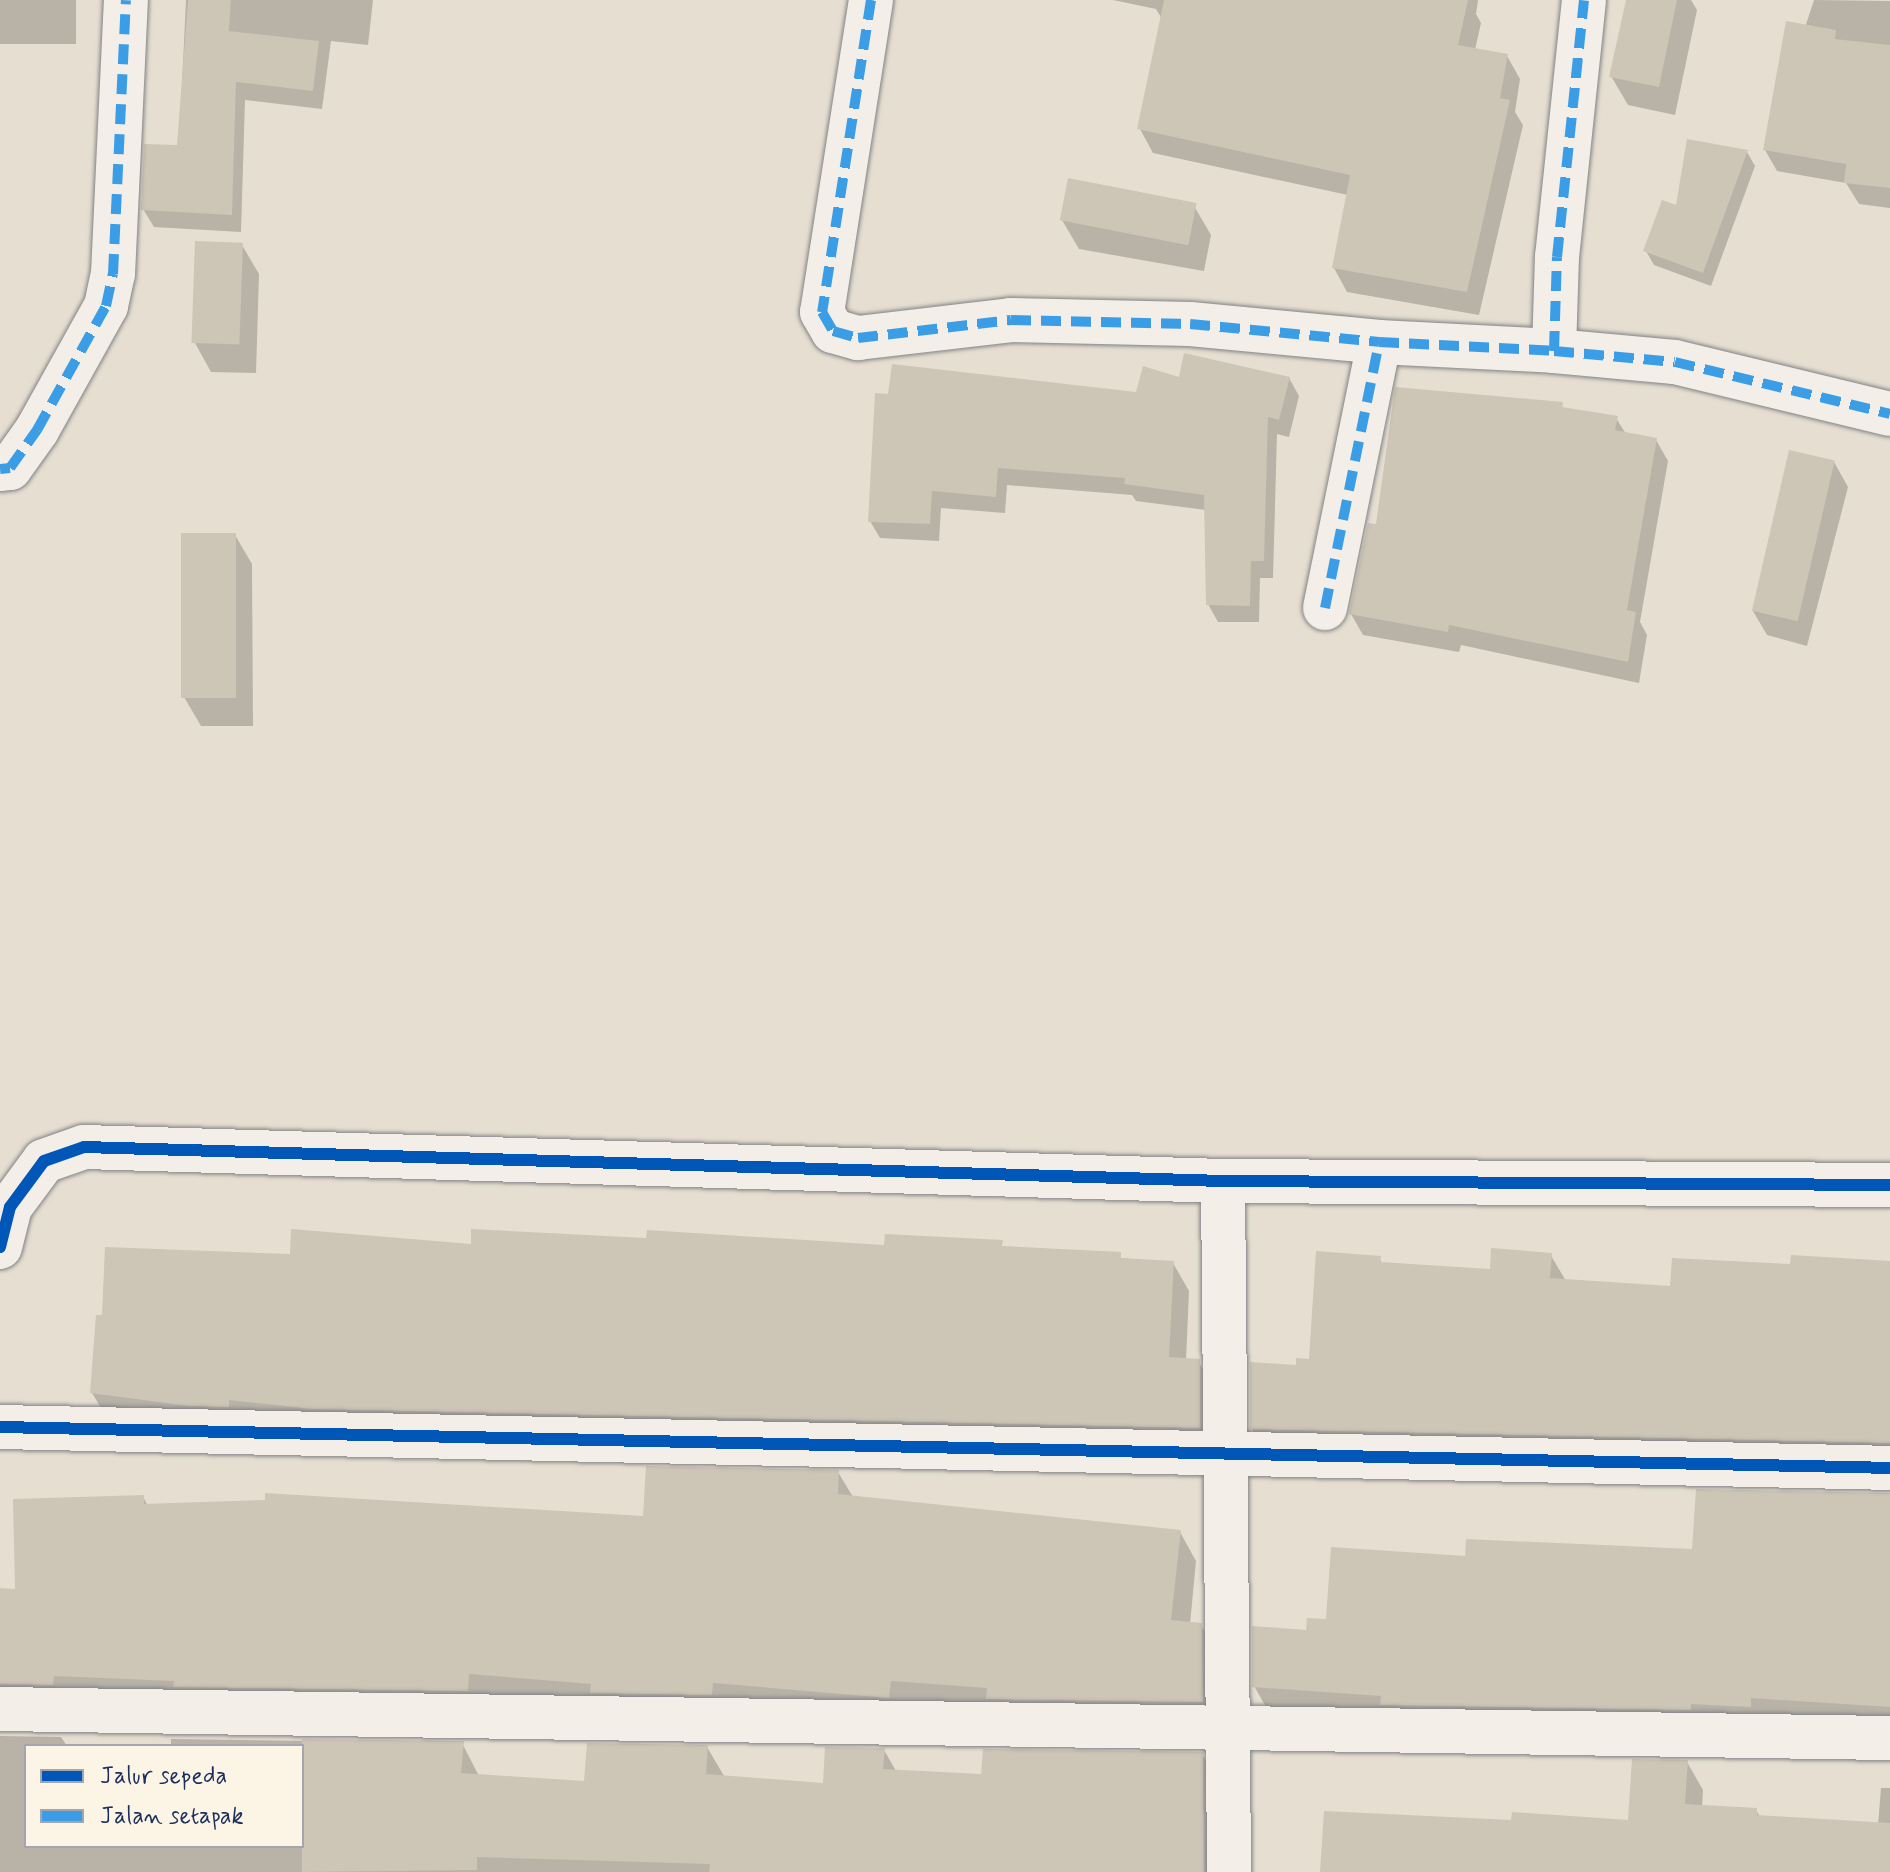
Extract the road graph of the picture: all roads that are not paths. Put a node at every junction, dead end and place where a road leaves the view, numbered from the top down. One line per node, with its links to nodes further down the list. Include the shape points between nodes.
1 (126, 0): 7 (street, via 116,227 106,306 37,430 10,468)
2 (871, 0): 4 (street, via 822,312 833,331 858,338 1011,320 1190,324)
3 (1584, 0): 5 (street, via 1557,257)
4 (1379, 342): 5 (street); 8 (street)
5 (1554, 351): 6 (street, via 1675,362)
6 (1890, 414)
7 (0, 469)
8 (1325, 608)
9 (1223, 1181): 10 (street); 11 (street, via 84,1147 44,1161 10,1207); 13 (street)
10 (1890, 1185)
11 (0, 1247)
12 (0, 1427): 13 (street)
13 (1229, 1456): 14 (street); 16 (street)
14 (1890, 1468)
15 (0, 1709): 16 (street)
16 (1228, 1729): 17 (street); 18 (street)
17 (1890, 1738)
18 (1229, 1872)

